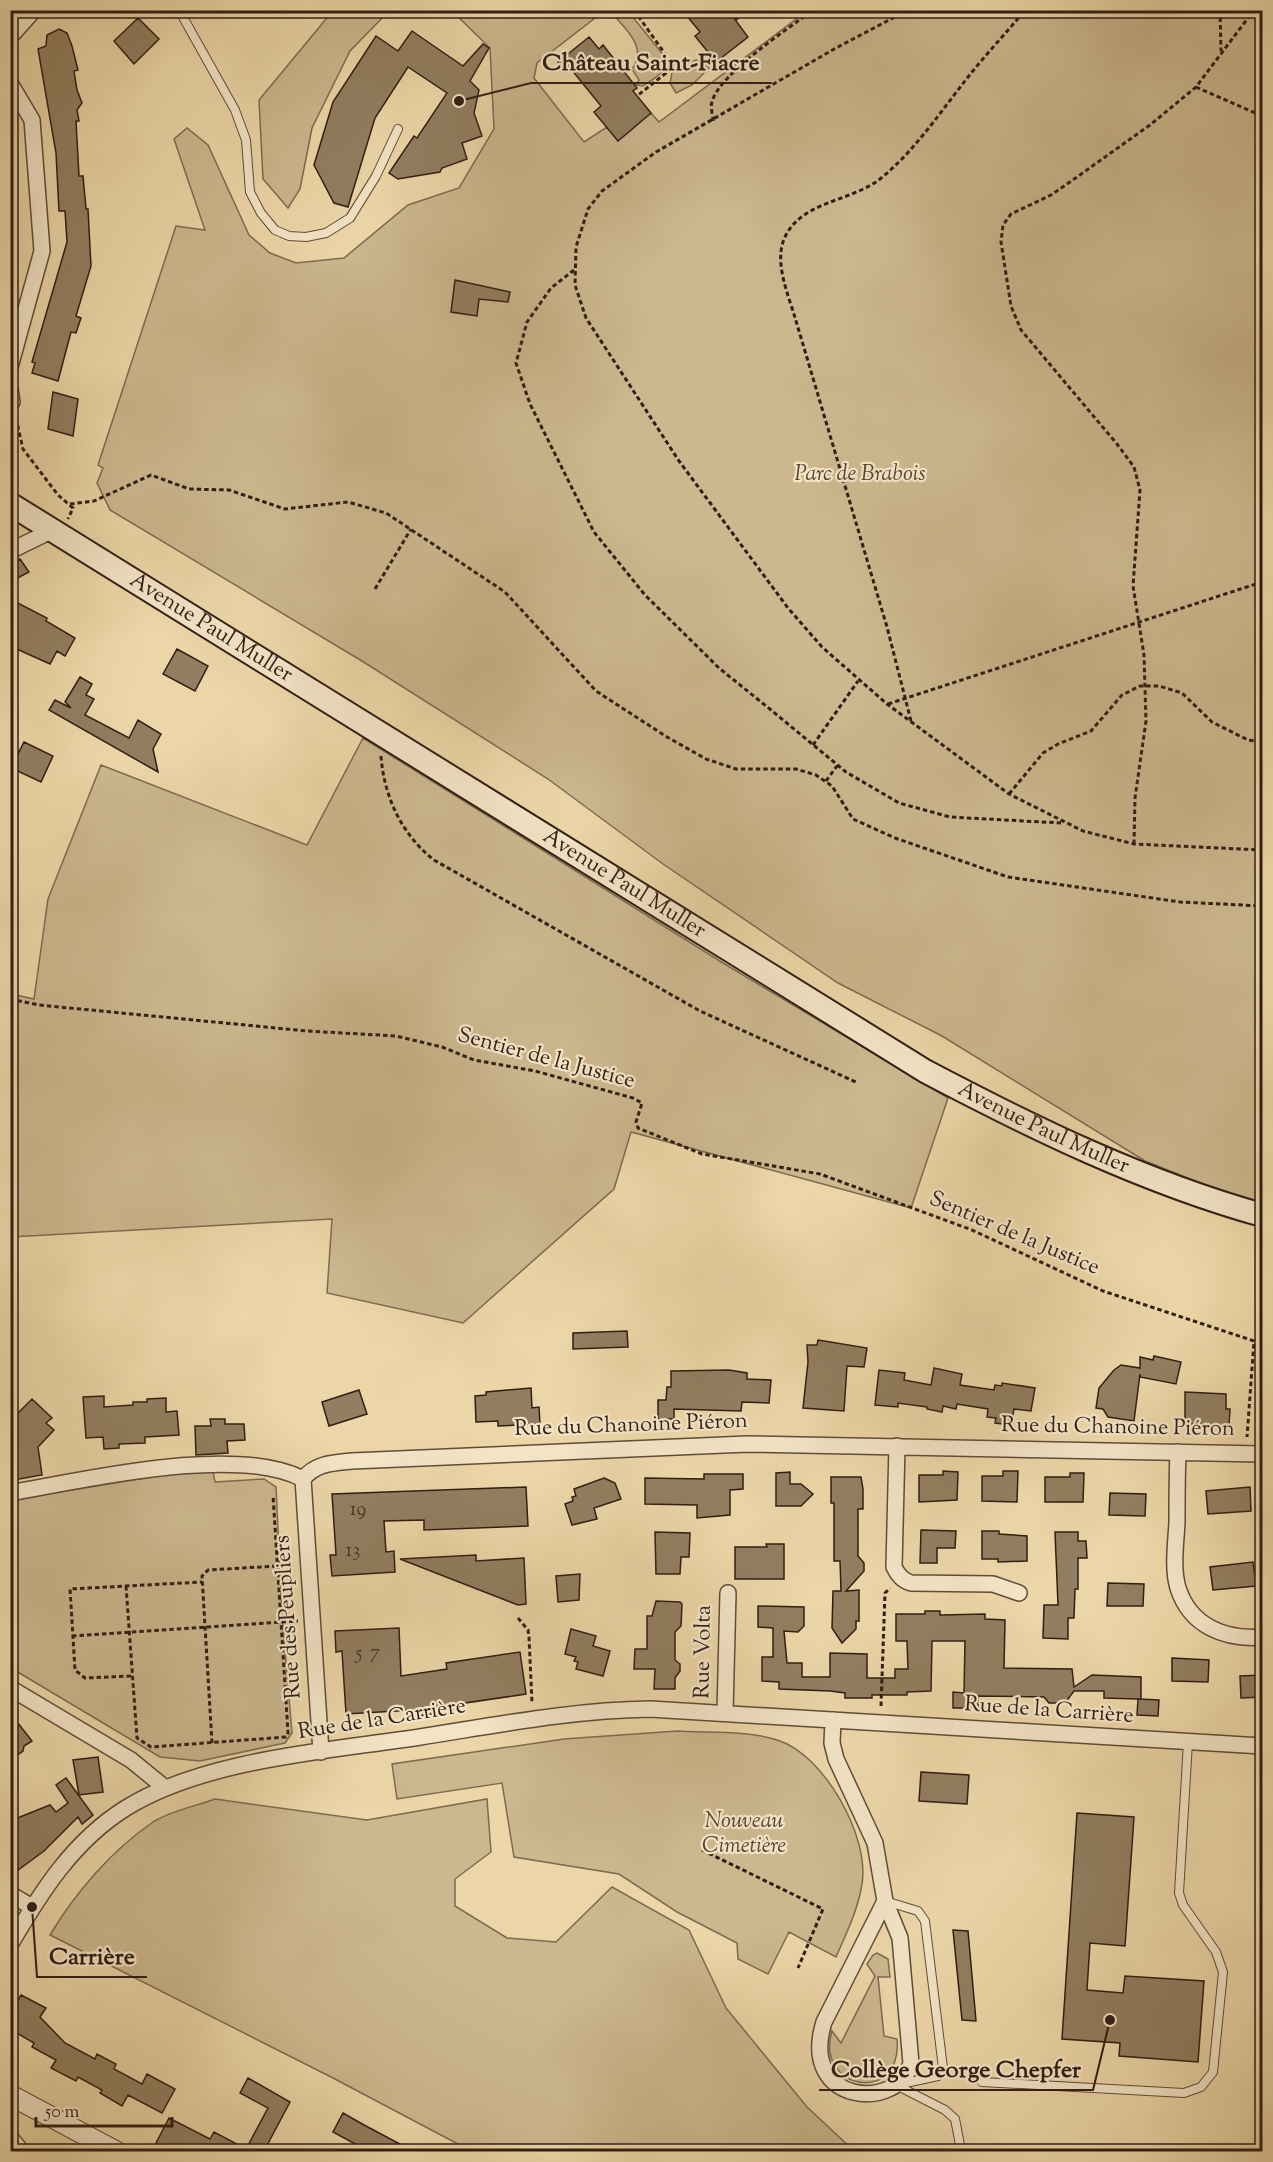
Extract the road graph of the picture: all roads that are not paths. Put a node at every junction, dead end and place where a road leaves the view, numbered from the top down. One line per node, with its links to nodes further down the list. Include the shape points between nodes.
1 (34, 10): 3 (street)
2 (179, 10): 5 (lane, via 235,110 246,141 250,192 275,230 306,237 326,233 350,218)
3 (10, 37)
4 (10, 83): 6 (street, via 32,120 42,251)
5 (398, 129)
6 (10, 367)
7 (10, 504): 8 (main road, Avenue Paul Muller)
8 (60, 525): 9 (street); 10 (main road, Avenue Paul Muller, via 380,734 925,1071 1002,1112 1103,1158)
9 (10, 551)
10 (1263, 1215)
11 (897, 1446): 12 (street, Rue du Chanoine Piéron); 14 (street, Rue du Chanoine Piéron, via 703,1444 352,1461 319,1466); 17 (street, via 894,1567 901,1578 911,1582 993,1584)
12 (1178, 1452): 13 (street, Rue du Chanoine Piéron); 18 (street, via 1178,1588 1188,1608 1209,1628 1236,1637)
13 (1263, 1454)
14 (303, 1479): 15 (street, via 280,1469 228,1462 109,1475); 24 (street, Rue des Peupliers)
15 (10, 1493)
16 (728, 1593): 20 (street, Rue Volta)
17 (1020, 1593)
18 (1263, 1637)
19 (10, 1688): 25 (street, via 132,1760)
20 (725, 1712): 21 (street, Rue de la Carrière); 24 (street, Rue de la Carrière, via 627,1709)
21 (833, 1720): 22 (street, Rue de la Carrière); 27 (street, via 833,1750 875,1844)
22 (1188, 1742): 23 (street, Rue de la Carrière); 30 (lane, via 1179,1893 1216,1952 1223,1972 1213,2072 1201,2087 1184,2093)
23 (1263, 1746)
24 (321, 1752): 25 (street, Rue de la Carrière, via 229,1768)
25 (164, 1787): 28 (street, Rue de la Carrière, via 126,1808 90,1836 61,1865)
26 (10, 1894): 28 (street)
27 (885, 1901): 31 (street, via 900,1938 911,2062 909,2074); 31 (lane, via 918,1911 925,1921 943,2068 938,2076); 31 (street, via 824,2022 819,2059 826,2074 854,2094)
28 (32, 1907): 29 (street, Rue de la Carrière)
29 (10, 1945)
30 (982, 2082)
31 (896, 2085): 34 (lane, via 956,2119)
32 (10, 2095): 36 (street)
33 (10, 2137): 35 (street)
34 (961, 2150)
35 (22, 2151)
36 (117, 2151)

